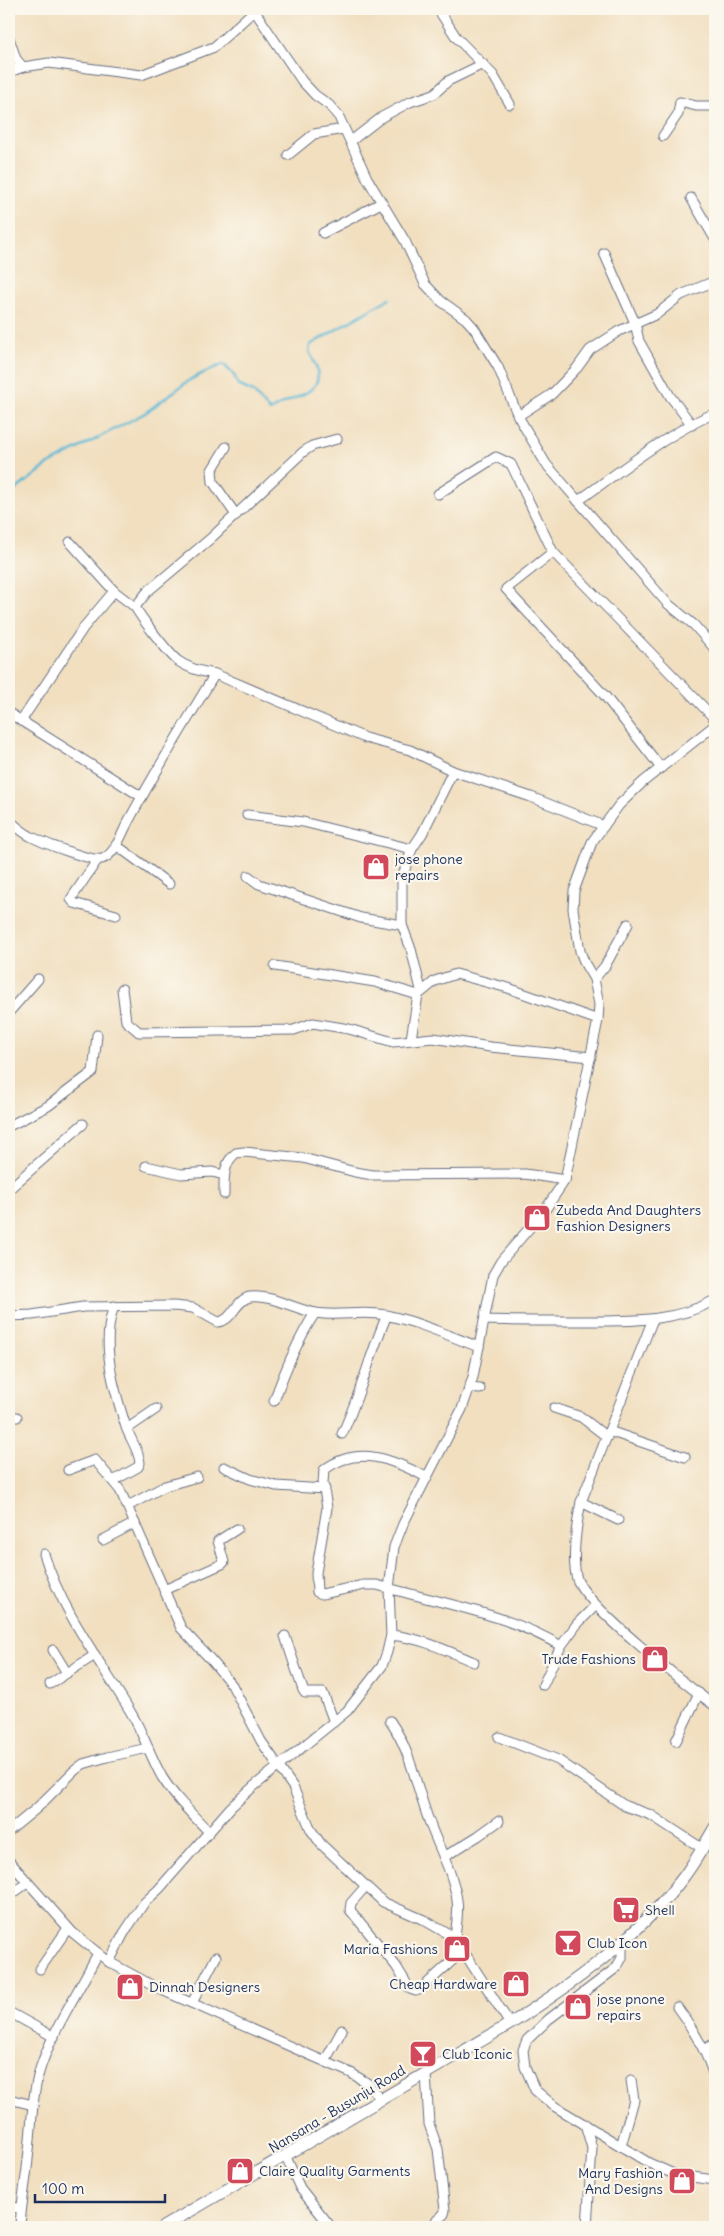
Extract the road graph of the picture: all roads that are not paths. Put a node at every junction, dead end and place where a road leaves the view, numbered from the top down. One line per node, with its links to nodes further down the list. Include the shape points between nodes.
1 (438, 9): 4 (street, via 456,37)
2 (255, 10): 5 (street, via 214,47 141,75 49,63); 9 (street, via 302,81 339,117)
3 (9, 38): 5 (street, via 16,59)
4 (482, 64): 7 (street, via 493,75); 11 (street, via 448,80 434,94 382,117)
5 (23, 67): 6 (street)
6 (9, 72)
7 (510, 104)
8 (715, 106): 10 (street, via 680,102 678,114)
9 (344, 129): 11 (street); 12 (street, via 314,134)
10 (663, 136)
11 (351, 141): 14 (street)
12 (288, 155)
13 (691, 198): 16 (street)
14 (381, 203): 15 (street); 21 (street, via 425,284 441,301 466,319 484,343 498,367)
15 (323, 233)
16 (715, 239)
17 (604, 253): 19 (street)
18 (715, 281): 19 (street, via 691,290 657,314)
19 (635, 323): 21 (street, via 590,350 552,394); 22 (street, via 646,354 670,396)
20 (715, 412): 22 (street)
21 (518, 416): 26 (street, via 546,464)
22 (692, 424): 26 (street)
23 (337, 439): 27 (street, via 303,452)
24 (226, 447): 27 (street, via 212,470 212,482)
25 (438, 494): 29 (street, via 496,457 511,464)
26 (578, 501): 32 (street, via 667,603 694,625)
27 (236, 515): 31 (street)
28 (70, 542): 30 (street)
29 (553, 552): 35 (street); 38 (street, via 506,589 605,696)
30 (114, 591): 31 (street); 36 (street, via 84,627)
31 (135, 606): 33 (street, via 178,661 196,670)
32 (715, 649)
33 (215, 674): 39 (street, via 365,738 410,750); 40 (street)
34 (9, 713): 36 (street)
35 (715, 719)
36 (21, 721): 40 (street)
37 (713, 730): 38 (street)
38 (661, 768): 43 (street, via 619,805)
39 (453, 771): 43 (street); 45 (street)
40 (142, 797): 44 (street)
41 (247, 815): 45 (street, via 303,822)
42 (9, 820): 46 (street, via 39,841)
43 (604, 826): 54 (street, via 592,842 574,891 573,909 580,951)
44 (116, 845): 46 (street, via 104,858); 48 (street)
45 (412, 849): 51 (street, via 402,878)
46 (98, 859): 49 (street, via 71,899 74,903)
47 (248, 876): 51 (street, via 260,884 337,911)
48 (169, 884)
49 (116, 915)
50 (628, 924): 54 (street, via 605,966)
51 (402, 925): 56 (street)
52 (275, 966): 56 (street)
53 (38, 979): 57 (street)
54 (594, 979): 58 (street, via 599,1004)
55 (122, 989): 60 (street, via 126,1020 139,1032 294,1030 313,1023 393,1042)
56 (420, 992): 58 (street, via 435,981 456,974 508,988); 60 (street)
57 (9, 1012)
58 (598, 1020): 61 (street)
59 (97, 1035): 63 (street, via 93,1072 48,1106)
60 (411, 1039): 61 (street, via 433,1038)
61 (591, 1057): 66 (street)
62 (83, 1124): 67 (street)
63 (9, 1126)
64 (146, 1166): 65 (street, via 181,1174 212,1172)
65 (224, 1176): 66 (street, via 231,1157 244,1152 303,1158 373,1175 524,1174); 68 (street)
66 (565, 1180): 75 (street, via 554,1199 501,1260 493,1275)
67 (9, 1189)
68 (224, 1194)
69 (715, 1300): 74 (street, via 702,1308)
70 (114, 1306): 71 (street, via 193,1308 222,1322 241,1302 251,1297); 73 (street); 82 (street, via 108,1328 109,1365)
71 (315, 1313): 72 (street); 79 (street, via 301,1334)
72 (387, 1315): 76 (street); 83 (street)
73 (9, 1316)
74 (653, 1318): 75 (street, via 609,1322); 84 (street)
75 (485, 1320): 76 (street)
76 (480, 1347): 77 (street)
77 (469, 1388): 78 (street); 89 (street, via 462,1410)
78 (480, 1389)
79 (274, 1401)
80 (156, 1408): 82 (street)
81 (554, 1408): 84 (street, via 581,1417)
82 (127, 1428): 90 (street, via 140,1463)
83 (342, 1434)
84 (608, 1434): 85 (street); 92 (street)
85 (685, 1457)
86 (224, 1467): 91 (street, via 276,1486)
87 (68, 1470): 90 (street, via 96,1460)
88 (197, 1477): 93 (street, via 165,1486)
89 (426, 1477): 91 (street, via 398,1463 358,1456 324,1470); 99 (street, via 394,1547)
90 (114, 1481): 93 (street)
91 (325, 1490): 99 (street, via 327,1508 316,1573 317,1592 322,1594 364,1585)
92 (581, 1502): 94 (street); 101 (street, via 576,1523 577,1580)
93 (128, 1506): 95 (street)
94 (618, 1520)
95 (135, 1523): 97 (street); 100 (street)
96 (237, 1529): 100 (street, via 218,1541 222,1564)
97 (103, 1540)
98 (44, 1554): 106 (street, via 59,1590)
99 (389, 1589): 102 (street); 104 (street, via 485,1615)
100 (164, 1590): 118 (street, via 181,1628 223,1673)
101 (596, 1604): 104 (street); 111 (street)
102 (391, 1635): 107 (street, via 430,1642); 114 (street, via 382,1666 357,1700)
103 (285, 1636): 114 (street, via 302,1690 304,1693 323,1693)
104 (561, 1646): 110 (street)
105 (53, 1650): 108 (street)
106 (95, 1655): 108 (street); 117 (street, via 137,1723)
107 (474, 1662)
108 (68, 1673): 109 (street)
109 (50, 1684)
110 (543, 1685)
111 (699, 1694): 112 (street); 116 (street)
112 (715, 1706)
113 (390, 1721): 124 (street, via 415,1773 428,1820)
114 (334, 1722): 118 (street)
115 (499, 1737): 123 (street, via 558,1760 625,1806 651,1815)
116 (676, 1741)
117 (148, 1748): 121 (street, via 96,1759 78,1767); 122 (street, via 174,1794)
118 (278, 1766): 122 (street, via 240,1797); 127 (street, via 293,1787 311,1830 321,1844)
119 (498, 1821): 124 (street)
120 (715, 1827): 123 (main road, Nansana - Busunju Road)
121 (9, 1831)
122 (209, 1832): 135 (street, via 144,1903)
123 (703, 1848): 131 (main road, Nansana - Busunju Road, via 682,1879 641,1926)
124 (444, 1857): 130 (street, via 458,1902)
125 (9, 1862): 126 (street)
126 (27, 1882): 128 (street); 129 (street)
127 (365, 1887): 130 (street, via 383,1902); 132 (street, via 351,1903 350,1910 396,1966 410,1989 416,1992)
128 (9, 1896)
129 (68, 1928): 133 (street); 136 (street)
130 (455, 1938): 132 (street)
131 (622, 1941): 140 (main road, Nansana - Busunju Road, via 565,1987); 152 (street, via 622,1958 616,1968 537,2029 523,2050 525,2067 535,2090 554,2106)
132 (463, 1951): 140 (street)
133 (98, 1953): 135 (street); 142 (street)
134 (216, 1957): 137 (street)
135 (109, 1962): 137 (street)
136 (40, 1969)
137 (192, 2003): 145 (street)
138 (677, 2006): 144 (street)
139 (9, 2012): 142 (street)
140 (510, 2024): 146 (main road, Nansana - Busunju Road)
141 (342, 2030): 145 (street)
142 (54, 2037): 151 (street, via 41,2068)
143 (715, 2043): 144 (street)
144 (704, 2050): 147 (street)
145 (325, 2061): 150 (street, via 359,2078)
146 (426, 2074): 150 (main road, Nansana - Busunju Road); 161 (street, via 428,2124 438,2149 445,2210 436,2221)
147 (715, 2078)
148 (631, 2080): 153 (street, via 634,2100)
149 (9, 2099): 151 (street)
150 (381, 2099): 154 (main road, Nansana - Busunju Road)
151 (33, 2105): 157 (street, via 29,2158)
152 (585, 2124): 153 (street); 162 (street, via 592,2148)
153 (621, 2146): 155 (street, via 676,2175)
154 (286, 2157): 159 (main road, Nansana - Busunju Road); 160 (street, via 300,2188)
155 (715, 2180)
156 (9, 2207): 157 (street)
157 (20, 2208): 158 (street)
158 (20, 2227)
159 (163, 2227)
160 (331, 2227)
161 (439, 2227)
162 (587, 2227)

